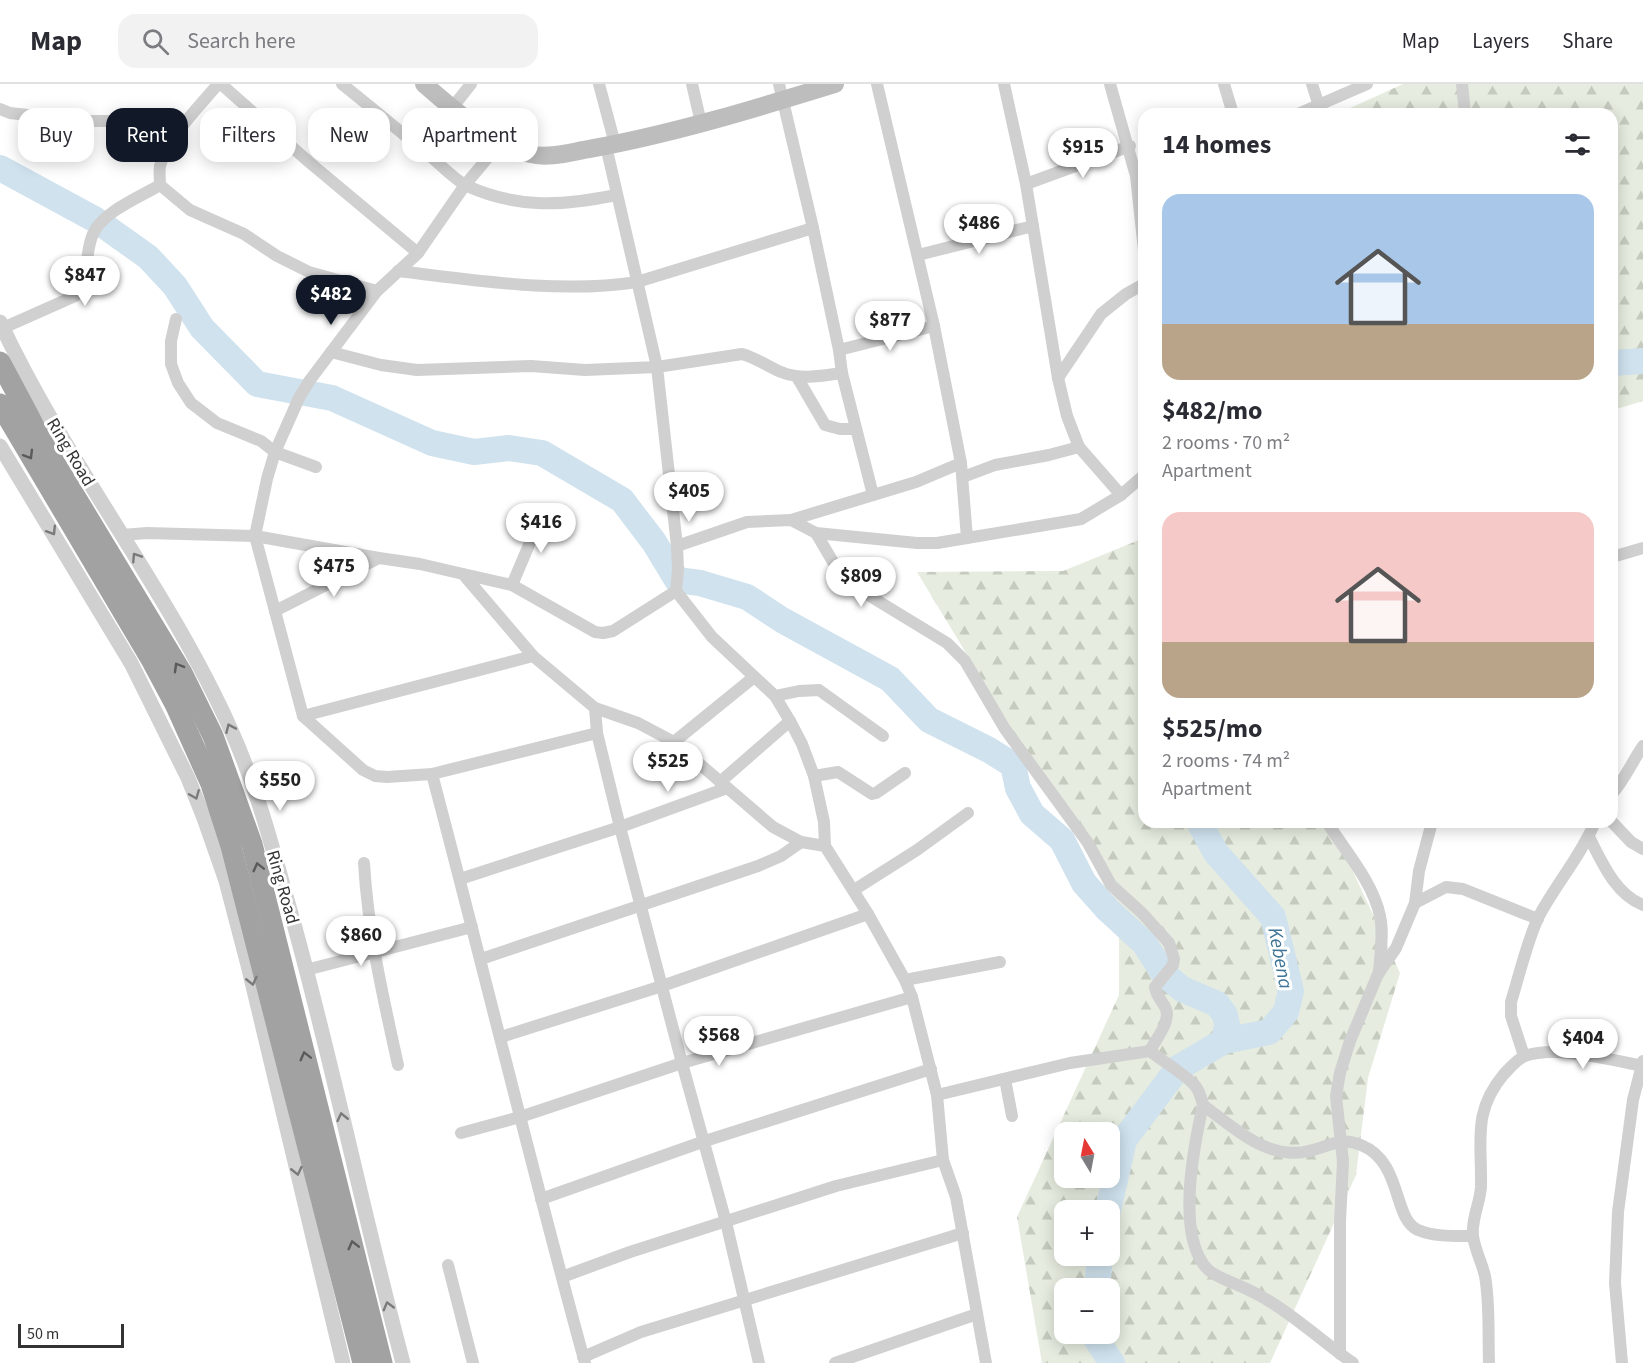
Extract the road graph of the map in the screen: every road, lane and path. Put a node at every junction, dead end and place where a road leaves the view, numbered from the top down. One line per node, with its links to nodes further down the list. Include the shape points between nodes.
1 (220, 84): 29 (street, via 180,129 166,152 160,167); 35 (street)
2 (342, 84): 30 (street)
3 (424, 84): 17 (main road)
4 (471, 84): 17 (street)
5 (599, 84): 24 (street)
6 (692, 84): 23 (street)
7 (835, 84): 15 (main road)
8 (877, 84): 36 (street)
9 (1004, 84): 28 (street)
10 (1110, 84): 25 (street)
11 (1224, 84): 18 (street)
12 (1312, 84): 16 (street)
13 (1367, 84): 16 (street)
14 (1462, 84): 20 (street)
15 (781, 92): 23 (main road); 34 (street)
16 (1319, 106): 19 (street)
17 (452, 108)
18 (1231, 108)
19 (1314, 108)
20 (1465, 108)
21 (0, 109): 22 (street, via 79,121)
22 (106, 121)
23 (701, 123): 24 (main road)
24 (610, 145): 26 (main road); 32 (street)
25 (1130, 146): 28 (street); 31 (street)
26 (538, 154)
27 (484, 162): 30 (street)
28 (1026, 184): 33 (street)
29 (160, 185): 40 (street, via 190,210 244,234 309,272); 42 (street, via 99,223 90,242 81,289 75,296)
30 (465, 185): 32 (street, via 533,204); 35 (street)
31 (1138, 186)
32 (616, 195): 38 (street)
33 (1033, 226): 36 (street); 50 (street)
34 (813, 228): 38 (street); 44 (street)
35 (418, 253): 37 (street)
36 (918, 255): 43 (street)
37 (398, 271): 38 (street, via 547,285 611,286); 40 (street)
38 (637, 282): 47 (street)
39 (1138, 287): 50 (street, via 1111,303 1101,314)
40 (377, 291): 45 (street)
41 (176, 319): 55 (street, via 171,364 191,403 218,423 261,441)
42 (1, 325): 65 (street, Ring Road, via 57,431)
43 (934, 326): 44 (street); 56 (street)
44 (839, 350): 48 (street)
45 (331, 352): 47 (street, via 417,370); 55 (street, via 299,398)
46 (0, 362): 147 (highway, Ring Road, one-way to 46, via 252,844 235,792 182,673 47,450)
47 (657, 367): 49 (street, via 742,354); 68 (street)
48 (842, 373): 49 (street); 52 (street)
49 (797, 377): 52 (street, via 825,425)
50 (1058, 378): 54 (street)
51 (0, 404): 146 (highway, one-way to 146, via 175,704 211,784 244,896)
52 (855, 429): 60 (street)
53 (0, 446): 145 (street, one-way to 145, via 131,663 204,818 226,881 248,965)
54 (1078, 447): 58 (street, via 994,465); 61 (street)
55 (275, 452): 57 (street); 66 (street)
56 (961, 463): 58 (street); 60 (street)
57 (316, 467)
58 (963, 477): 67 (street)
59 (1138, 480): 61 (street)
60 (873, 495): 63 (street)
61 (1121, 495): 67 (street, via 1080,519)
62 (543, 512): 73 (street)
63 (791, 520): 64 (street); 68 (street, via 741,524)
64 (816, 533): 67 (street, via 917,543); 119 (street, via 844,577 947,643 964,661 1005,729 1088,843 1111,885 1169,944 1174,959 1155,992 1168,1016)
65 (122, 535): 66 (street); 113 (street, Ring Road, one-way to 65, via 263,815 232,731 158,591)
66 (255, 536): 71 (street); 75 (street)
67 (967, 538)
68 (677, 546): 74 (street)
69 (1643, 548): 70 (street)
70 (1618, 555)
71 (379, 558): 72 (street); 75 (street)
72 (463, 574): 73 (street); 76 (street)
73 (512, 585): 74 (street, via 603,633 613,631)
74 (677, 587): 77 (street, via 712,637)
75 (275, 611): 80 (street)
76 (533, 656): 79 (street); 80 (street)
77 (754, 677): 78 (street); 84 (street)
78 (775, 696): 81 (street); 83 (street, via 819,690)
79 (595, 708): 82 (street); 84 (street)
80 (303, 716): 87 (street, via 363,770 375,776)
81 (790, 721): 88 (street); 89 (street)
82 (597, 734): 87 (street); 92 (street)
83 (883, 736)
84 (674, 741): 89 (street)
85 (1643, 746): 90 (street)
86 (905, 773): 88 (street, via 872,794 838,772)
87 (432, 774): 102 (street)
88 (814, 776): 99 (street, via 825,822)
89 (724, 785): 92 (street); 98 (street, via 772,827)
90 (1618, 787)
91 (968, 813): 103 (street)
92 (620, 827): 102 (street); 106 (street)
93 (1331, 828): 114 (street, via 1368,886 1380,916)
94 (1430, 828): 104 (street)
95 (1593, 828): 97 (street)
96 (1618, 828): 100 (street)
97 (1589, 837): 105 (street, via 1613,881); 108 (street)
98 (801, 842): 99 (street); 106 (street, via 758,867)
99 (825, 846): 103 (street)
100 (1643, 849)
101 (364, 863): 110 (street)
102 (460, 879): 109 (street)
103 (854, 890): 107 (street)
104 (1415, 903): 108 (street, via 1446,887 1462,889); 114 (street, via 1396,948)
105 (1643, 904)
106 (641, 905): 111 (street); 116 (street)
107 (868, 914): 115 (street); 116 (street)
108 (1538, 919): 120 (street, via 1511,1002 1511,1017)
109 (472, 927): 110 (street); 111 (street)
110 (373, 953): 113 (street); 122 (street)
111 (481, 958): 118 (street)
112 (1000, 962): 115 (street)
113 (306, 970): 148 (street, Ring Road, one-way to 113)
114 (1378, 974): 132 (street, via 1340,1073 1336,1096)
115 (905, 980): 117 (street)
116 (662, 986): 118 (street); 121 (street)
117 (912, 997): 121 (street); 124 (street)
118 (501, 1037): 130 (street)
119 (1150, 1051): 125 (street); 128 (street, via 1188,1079)
120 (1524, 1056): 123 (street, via 1570,1053); 138 (street, via 1501,1078 1484,1104 1481,1189)
121 (682, 1063): 130 (street); 133 (street)
122 (398, 1065)
123 (1642, 1065): 127 (street)
124 (931, 1069): 126 (street); 133 (street)
125 (1005, 1078): 126 (street); 129 (street)
126 (937, 1095): 134 (street)
127 (1638, 1104): 155 (street, via 1618,1212 1615,1283)
128 (1203, 1105): 132 (street, via 1256,1144 1271,1149 1303,1152); 143 (street, via 1191,1171 1191,1221 1202,1263 1299,1320)
129 (1012, 1116)
130 (520, 1117): 131 (street); 135 (street)
131 (460, 1133)
132 (1340, 1140): 138 (street, via 1361,1145 1379,1156 1388,1168 1407,1220 1416,1229 1432,1234); 143 (street)
133 (705, 1141): 135 (street); 136 (street)
134 (943, 1160): 136 (street, via 836,1186); 137 (street)
135 (541, 1199): 140 (street)
136 (726, 1222): 140 (street); 141 (street)
137 (963, 1233): 141 (street); 142 (street)
138 (1473, 1236): 154 (street, via 1485,1278)
139 (448, 1265): 149 (street)
140 (562, 1277): 144 (street)
141 (744, 1299): 144 (street, via 641,1332); 150 (street)
142 (977, 1314): 151 (street); 152 (street)
143 (1340, 1354): 153 (street)
144 (584, 1360)
145 (343, 1363)
146 (363, 1363)
147 (382, 1363)
148 (403, 1363)
149 (472, 1363)
150 (759, 1363)
151 (835, 1363)
152 (986, 1363)
153 (1353, 1363)
154 (1489, 1363)
155 (1622, 1363)

